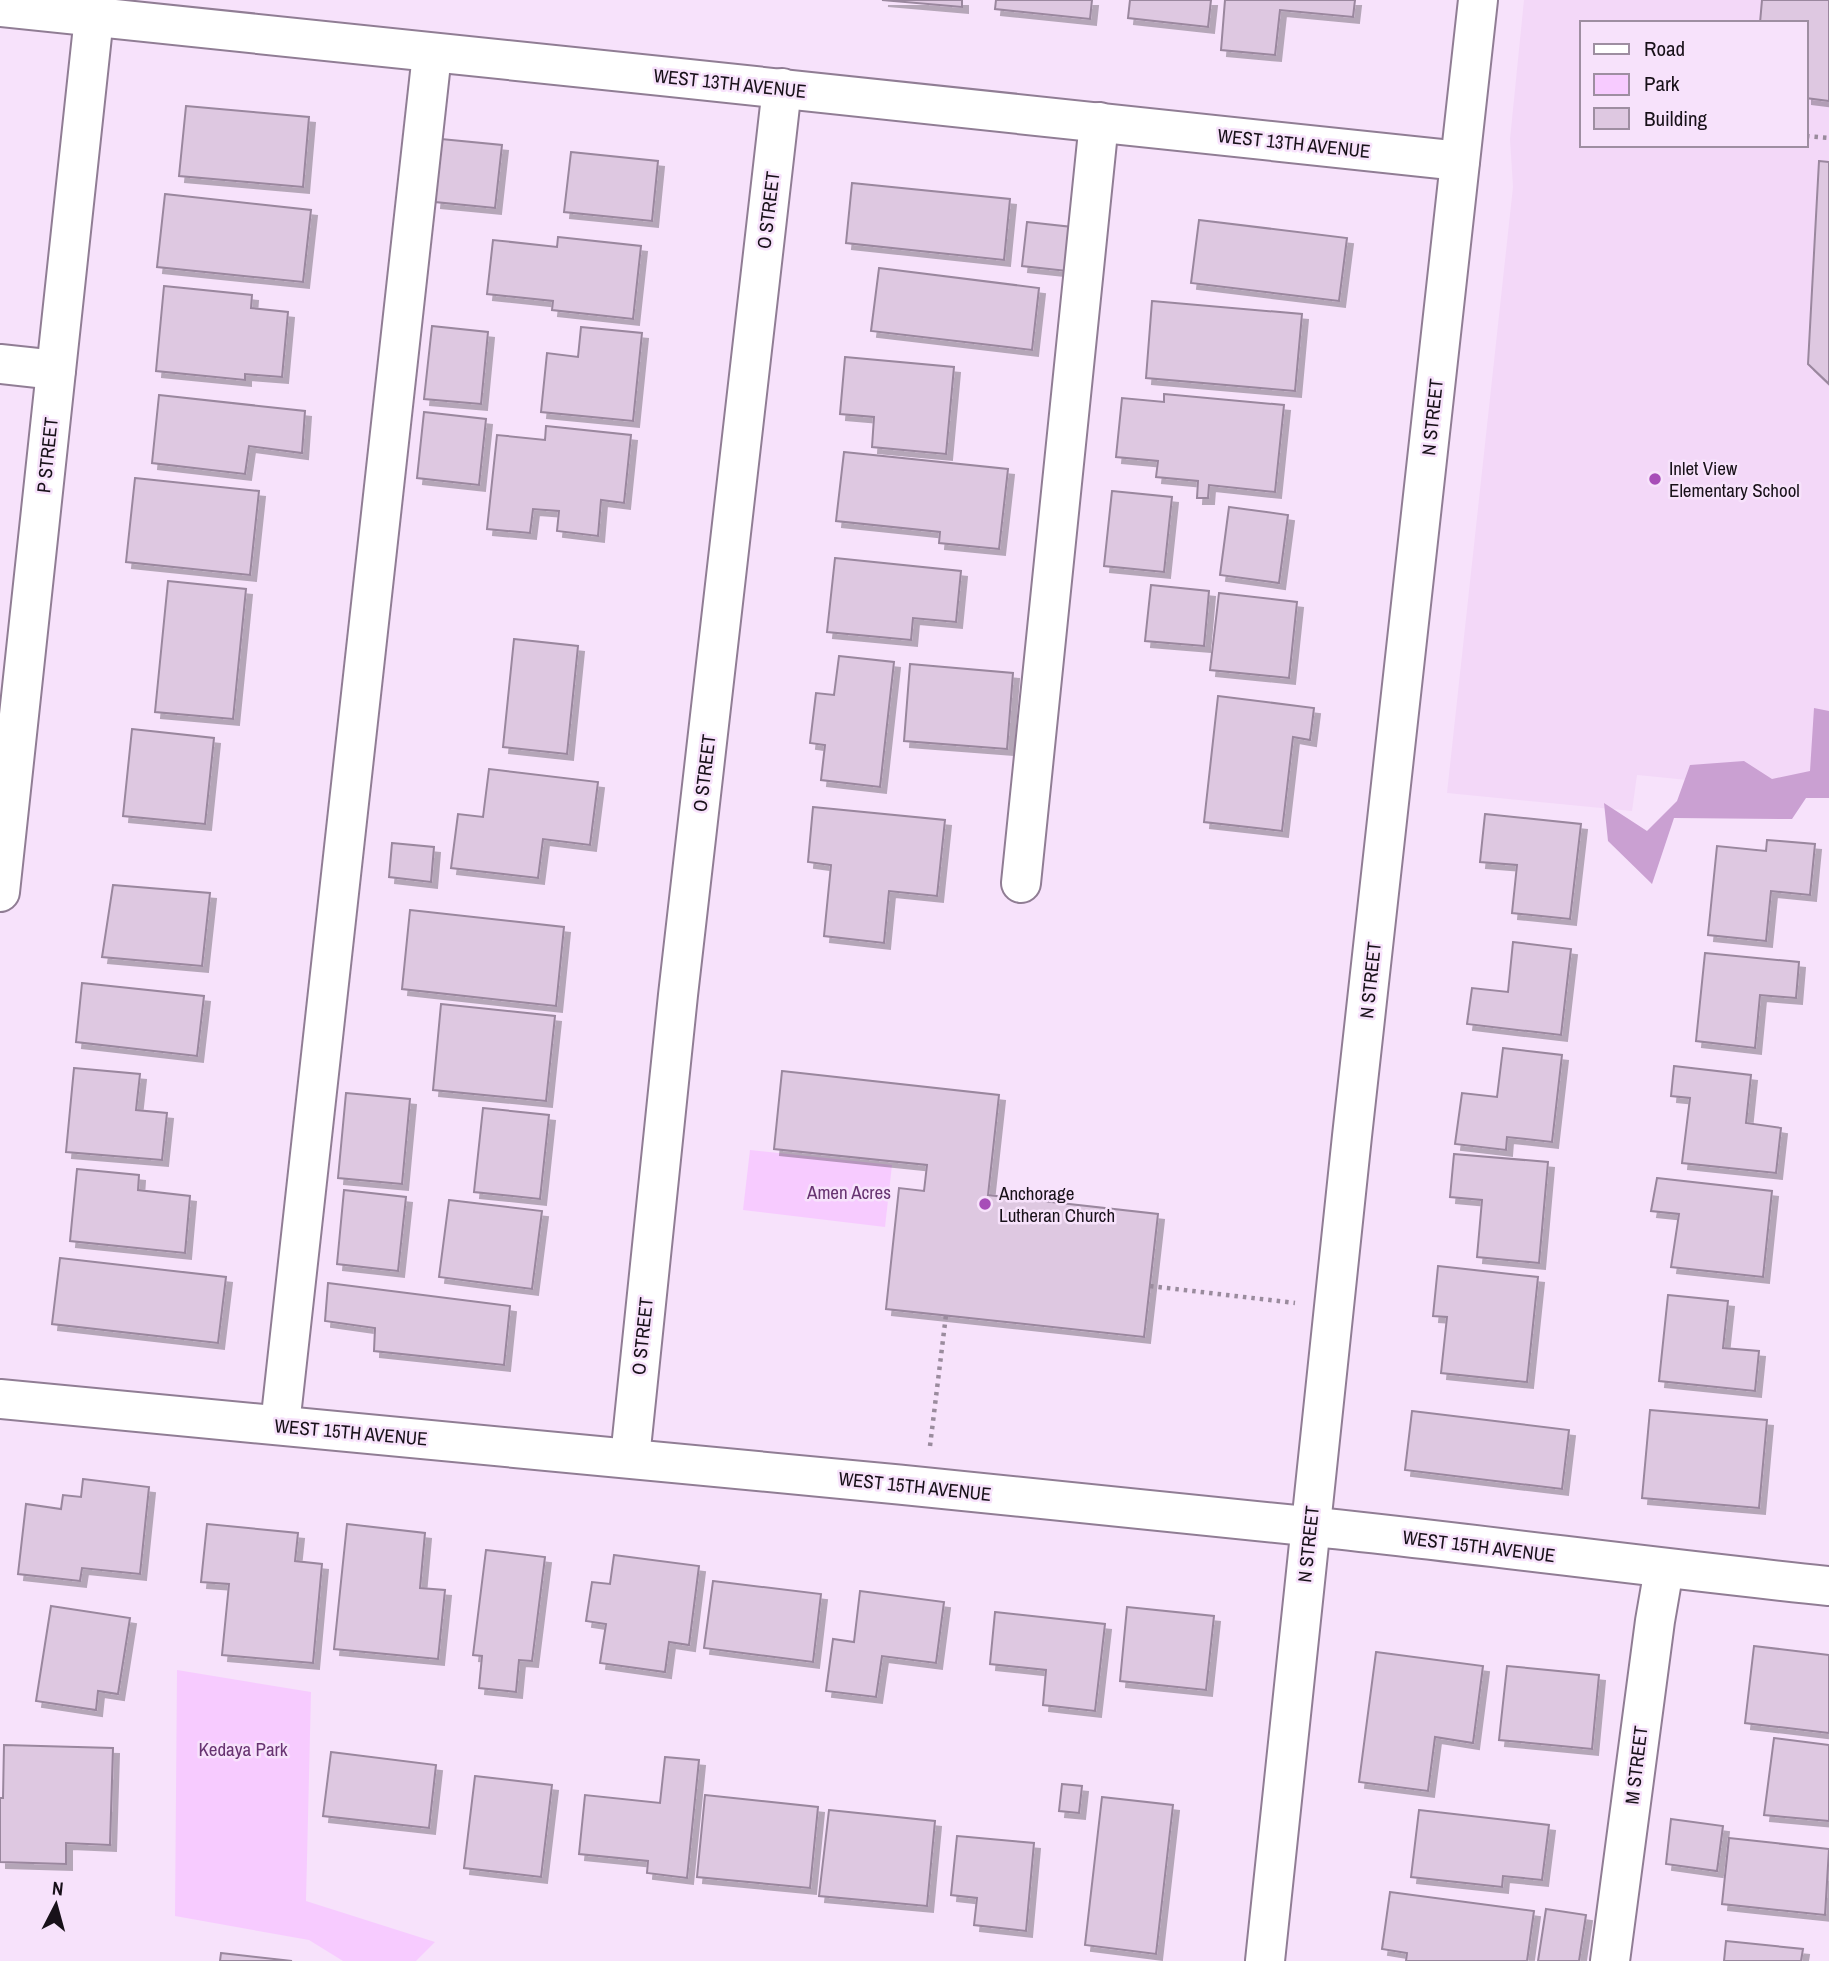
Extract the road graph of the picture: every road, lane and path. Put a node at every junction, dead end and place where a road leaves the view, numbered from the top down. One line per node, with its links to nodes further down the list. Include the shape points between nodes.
1 (1478, 0): 9 (street, N STREET)
2 (0, 7): 3 (street, WEST 13TH AVENUE)
3 (94, 17): 4 (street, WEST 13TH AVENUE); 11 (street, P STREET)
4 (432, 54): 5 (street, WEST 13TH AVENUE); 19 (street)
5 (782, 88): 6 (street, WEST 13TH AVENUE); 21 (street, O STREET)
6 (1099, 122): 9 (street, WEST 13TH AVENUE); 13 (street)
7 (1808, 136): 8 (path)
8 (1829, 138)
9 (1460, 162): 22 (street, N STREET)
10 (0, 364): 11 (street)
11 (56, 370): 12 (street, P STREET)
12 (10, 698): 14 (street, P STREET)
13 (1021, 883)
14 (0, 892)
15 (1150, 1286): 16 (path)
16 (1295, 1303)
17 (946, 1315): 20 (path)
18 (0, 1399): 19 (street, WEST 15TH AVENUE)
19 (280, 1426): 21 (street, WEST 15TH AVENUE)
20 (930, 1448)
21 (630, 1458): 22 (street, WEST 15TH AVENUE)
22 (1310, 1526): 23 (street, WEST 15TH AVENUE); 25 (street, N STREET)
23 (1664, 1569): 24 (street, WEST 15TH AVENUE); 26 (street, M STREET)
24 (1829, 1586)
25 (1265, 1961)
26 (1610, 1961)

